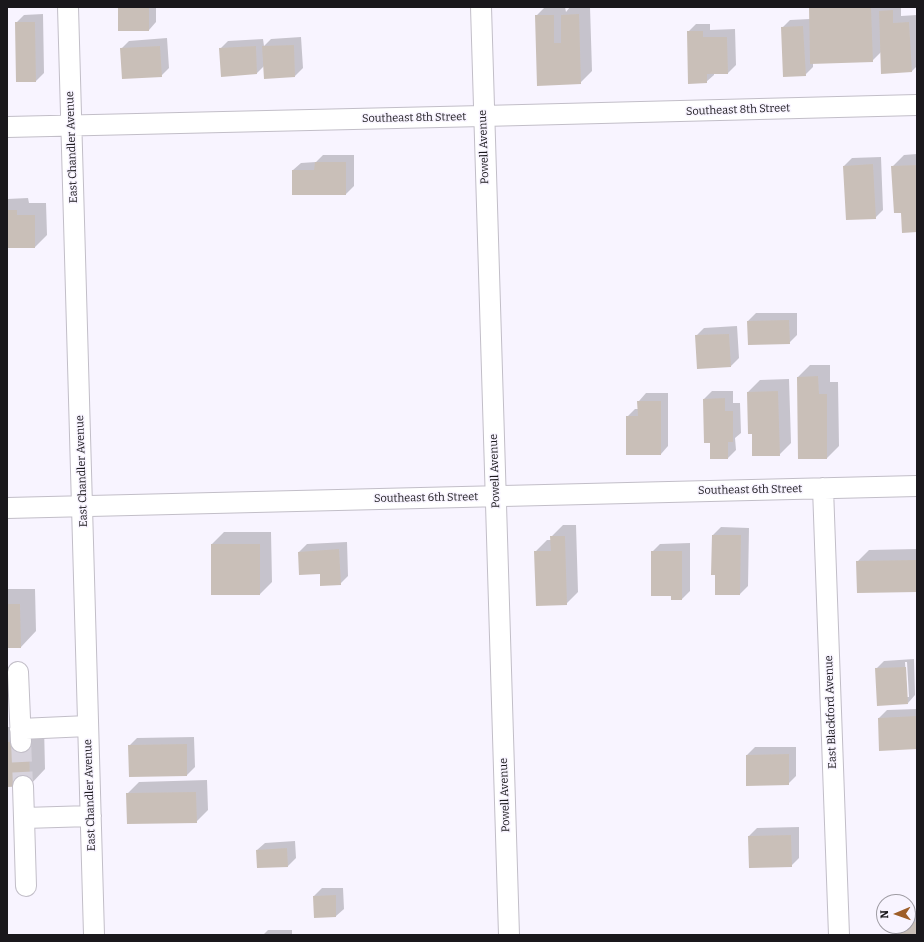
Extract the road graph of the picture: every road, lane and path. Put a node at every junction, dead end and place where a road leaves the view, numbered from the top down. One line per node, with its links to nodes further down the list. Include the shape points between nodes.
1 (68, 7): 5 (street, East Chandler Avenue)
2 (481, 7): 4 (street, Powell Avenue)
3 (917, 105): 4 (street, Southeast 8th Street)
4 (483, 116): 5 (street, Southeast 8th Street); 9 (street, Powell Avenue)
5 (72, 125): 6 (street, Southeast 8th Street); 10 (street, East Chandler Avenue)
6 (7, 126)
7 (917, 486): 8 (street, Southeast 6th Street)
8 (823, 488): 9 (street, Southeast 6th Street); 20 (street, East Blackford Avenue)
9 (496, 496): 10 (street, Southeast 6th Street); 19 (street, Powell Avenue)
10 (83, 506): 11 (street, Southeast 6th Street); 13 (street, East Chandler Avenue)
11 (7, 508)
12 (18, 672): 13 (street, via 21,735)
13 (88, 726): 15 (street, East Chandler Avenue)
14 (23, 786): 16 (street)
15 (91, 816): 16 (street); 18 (street, East Chandler Avenue)
16 (24, 818): 17 (street)
17 (26, 886)
18 (94, 935)
19 (509, 935)
20 (839, 935)

